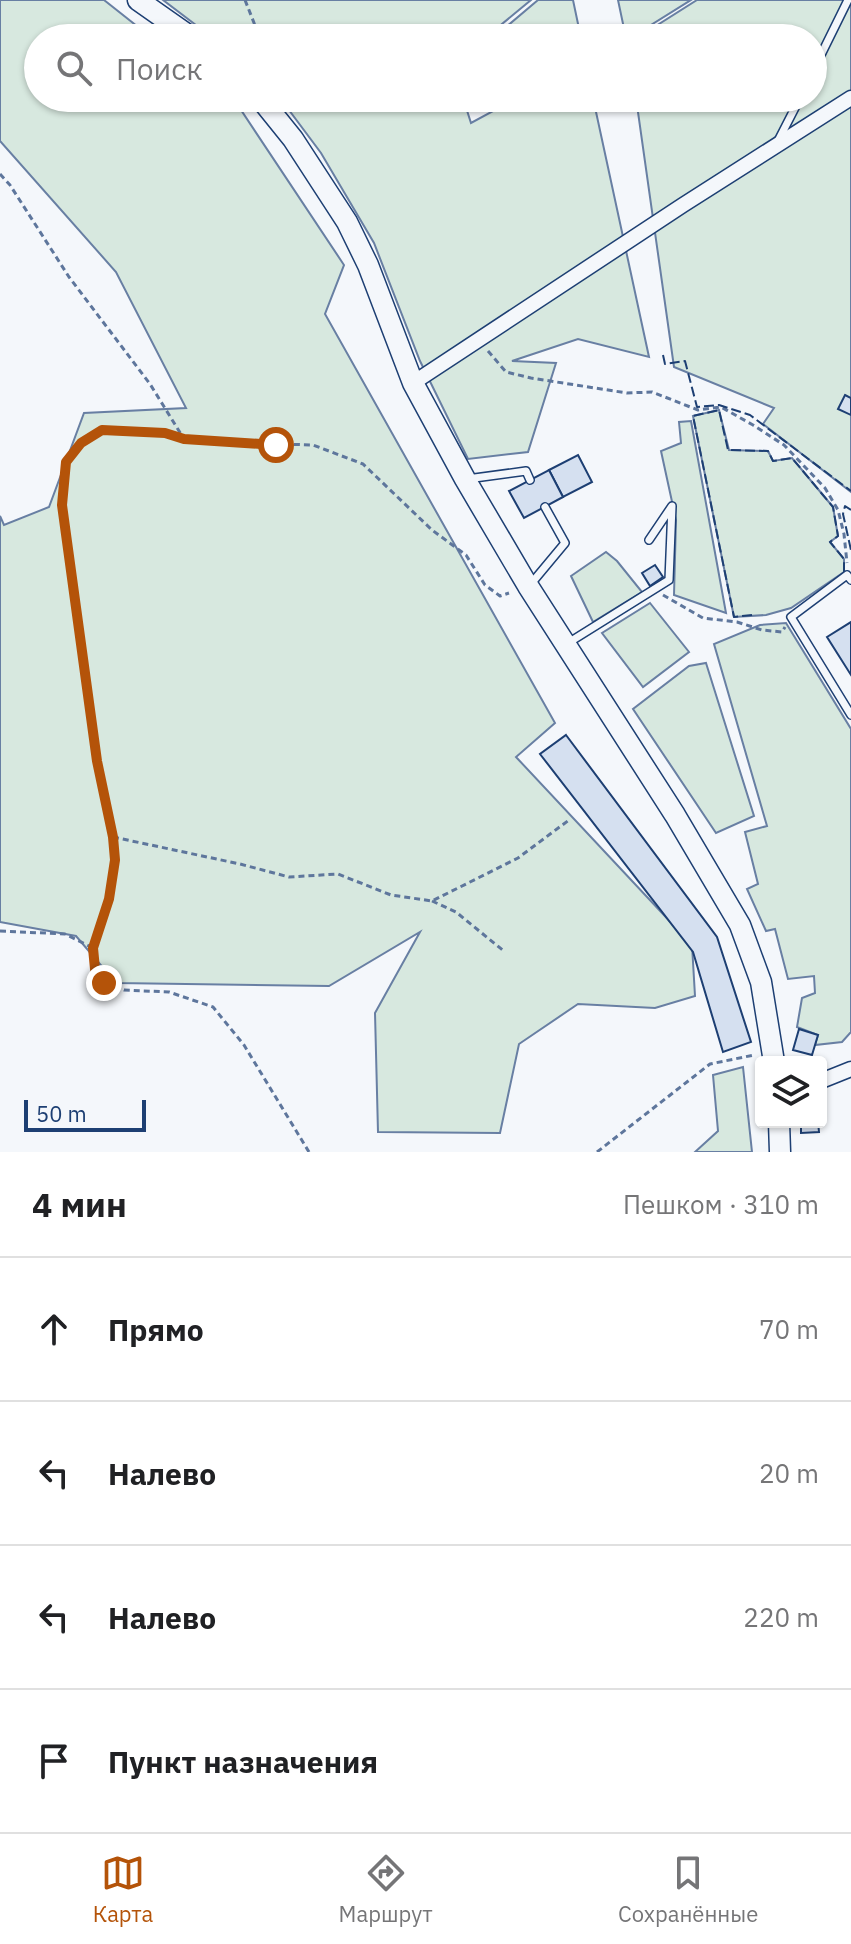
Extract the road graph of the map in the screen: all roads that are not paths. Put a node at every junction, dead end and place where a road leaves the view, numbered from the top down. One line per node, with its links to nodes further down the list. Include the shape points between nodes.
1 (138, 0): 3 (street)
2 (848, 0): 4 (lane)
3 (172, 24)
4 (827, 43)
5 (851, 98): 8 (street)
6 (271, 112): 9 (street, via 347,222)
7 (793, 112): 8 (lane)
8 (776, 146): 9 (street)
9 (413, 383): 10 (street)
10 (465, 479): 11 (lane, via 526,471); 15 (street)
11 (530, 480)
12 (545, 507): 15 (lane, via 565,543)
13 (649, 540): 16 (lane, via 672,506 669,580)
14 (849, 578): 17 (lane, via 791,617)
15 (528, 586): 16 (street)
16 (566, 644): 18 (street, via 740,925 761,982)
17 (851, 715)
18 (773, 1056)
19 (851, 1069): 20 (street)
20 (827, 1079)
21 (779, 1128): 22 (street)
22 (780, 1152)

